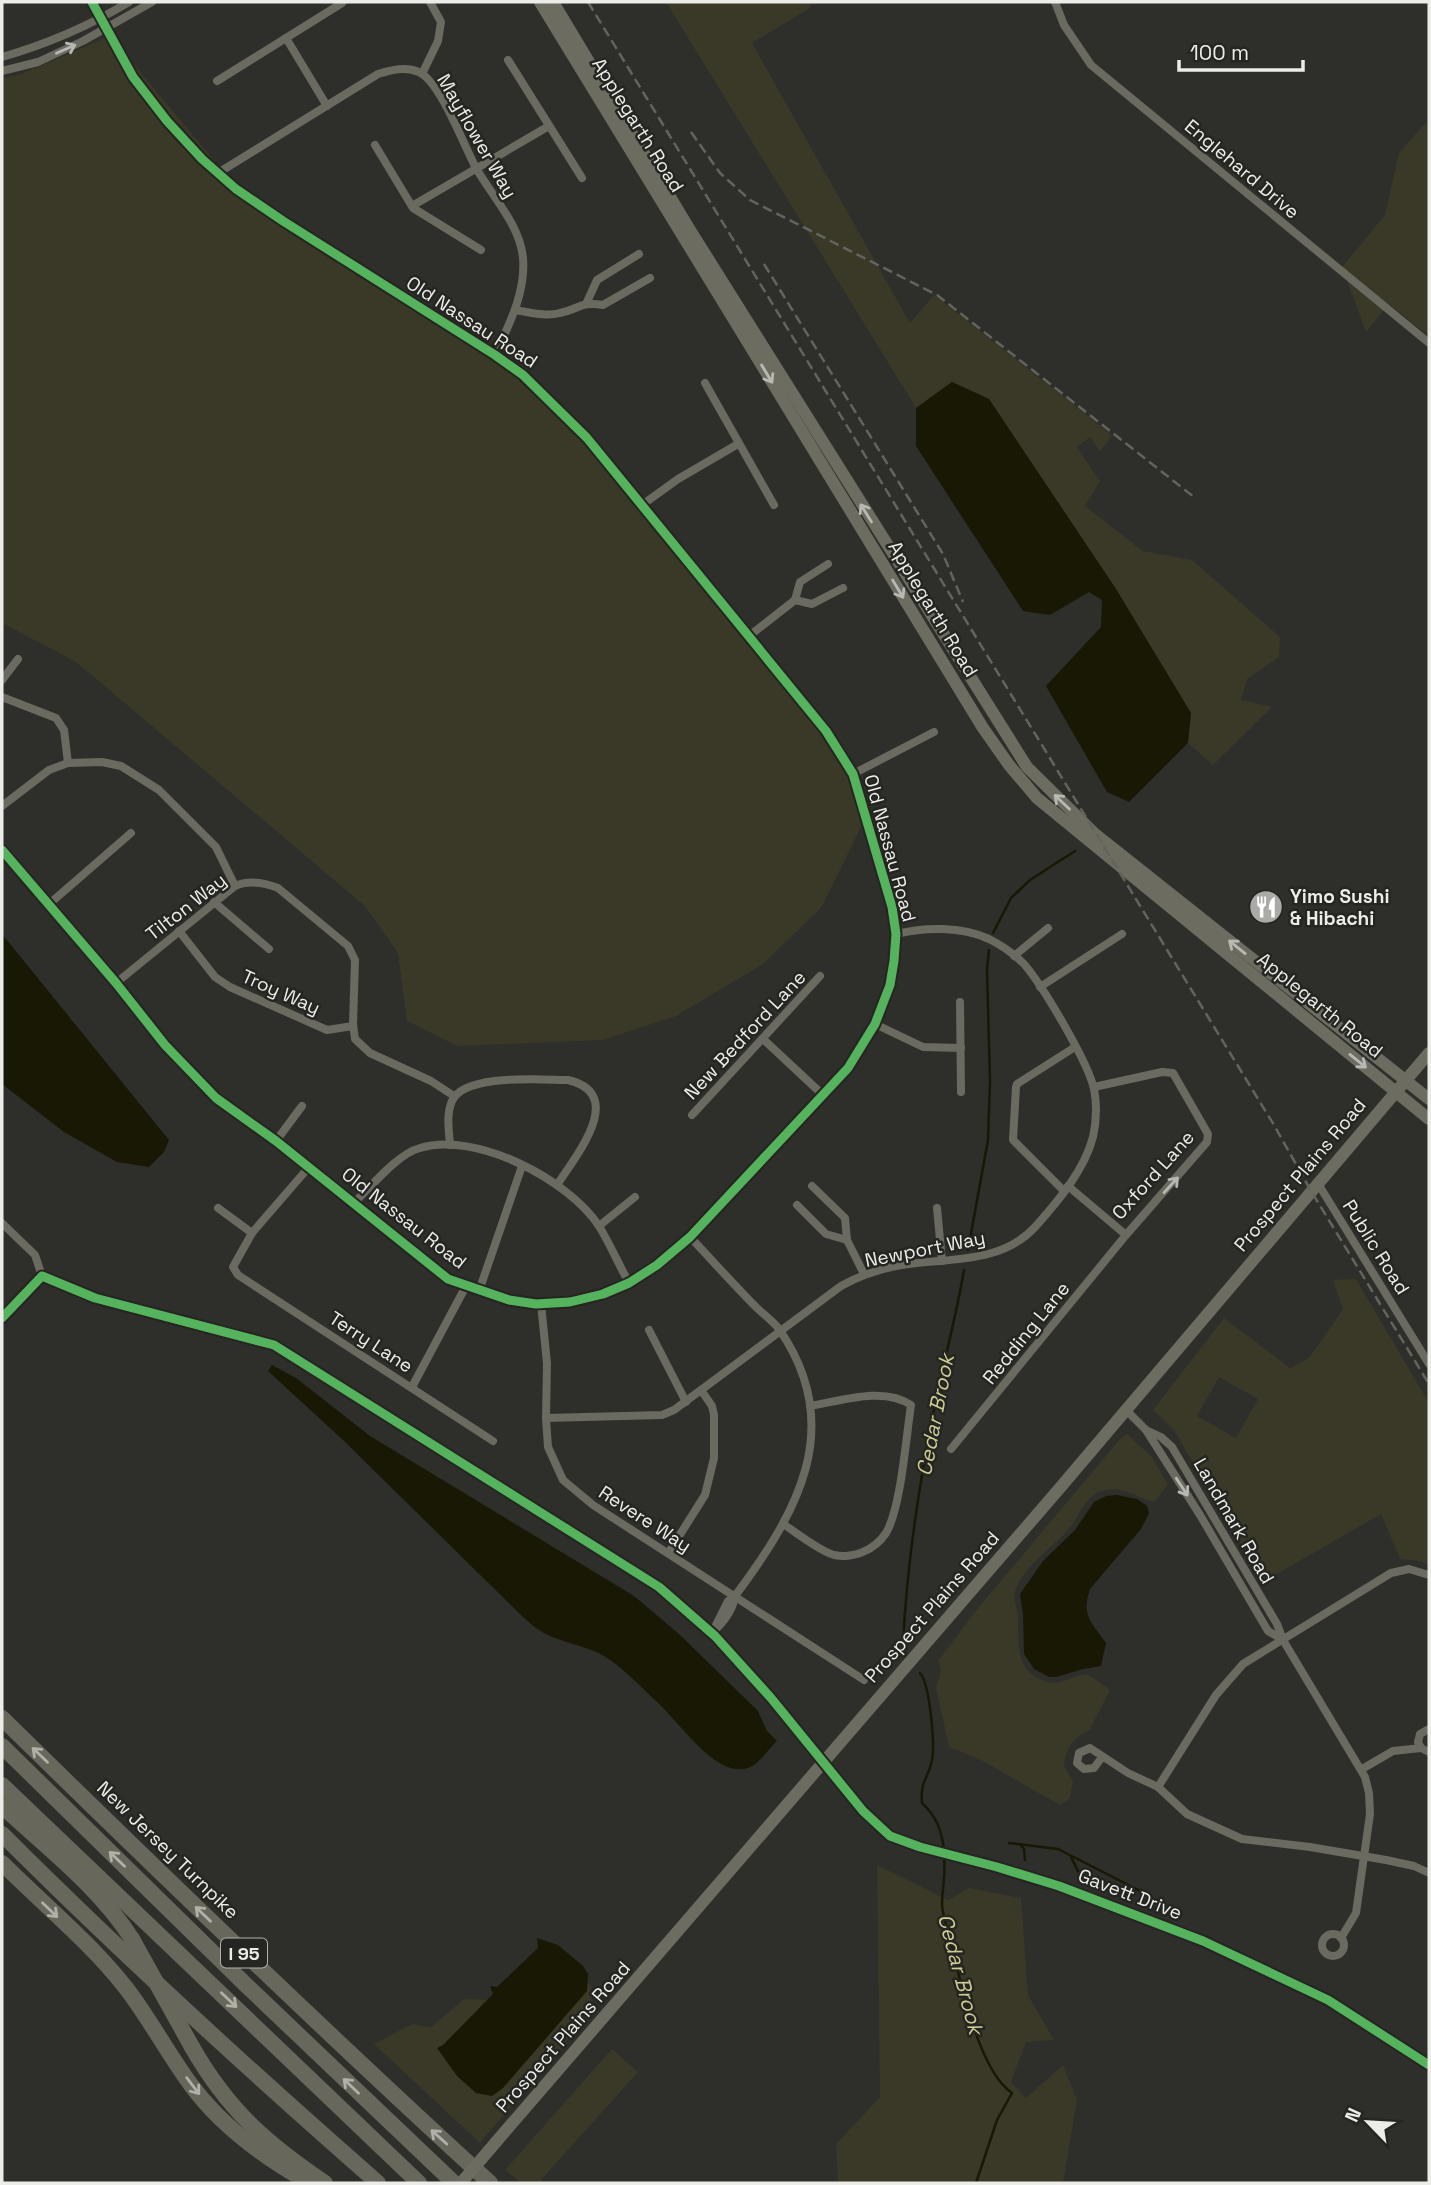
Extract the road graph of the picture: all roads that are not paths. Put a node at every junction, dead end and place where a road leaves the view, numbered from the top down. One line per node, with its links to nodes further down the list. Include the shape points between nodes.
1 (92, 2): 9 (street, Old Nassau Road)
2 (129, 2): 9 (street)
3 (152, 2): 10 (street)
4 (430, 2): 15 (street, via 441,22 438,41)
5 (540, 2): 70 (main road, Applegarth Road, one-way to 70, via 1009,765 1037,798)
6 (552, 2): 67 (main road, Applegarth Road, one-way to 6, via 1095,834 1027,767)
7 (1055, 2): 29 (street, Englehard Drive, via 1064,25 1091,65)
8 (342, 3): 11 (street)
9 (101, 19): 10 (street, Old Nassau Road); 12 (street)
10 (106, 29): 14 (street, one-way to 10, via 38,62); 21 (street, Old Nassau Road, via 149,98)
11 (286, 38): 16 (street); 17 (street)
12 (2, 57)
13 (508, 60): 18 (street)
14 (2, 71)
15 (422, 74): 17 (street, Mayflower Way, via 402,69 378,74); 20 (street, Mayflower Way, via 453,119)
16 (217, 81)
17 (327, 106): 21 (street, Mayflower Way)
18 (549, 125): 20 (street); 22 (street)
19 (374, 145): 23 (street)
20 (476, 168): 23 (street); 28 (street, Mayflower Way, via 520,246 521,285)
21 (218, 173): 30 (street, Old Nassau Road, via 283,221)
22 (582, 178)
23 (412, 206): 24 (street)
24 (481, 250)
25 (639, 254): 27 (street, via 597,280)
26 (650, 278): 27 (street, via 603,305)
27 (587, 302): 28 (street, via 549,315)
28 (515, 310): 30 (street, Mayflower Way)
29 (1429, 344)
30 (495, 355): 33 (street, Old Nassau Road, via 553,402)
31 (705, 383): 32 (street)
32 (738, 444): 33 (street); 34 (street)
33 (642, 505): 38 (street, Old Nassau Road)
34 (774, 505)
35 (828, 564): 37 (street, via 800,582)
36 (843, 588): 37 (street, via 812,604)
37 (795, 600): 38 (street)
38 (749, 636): 44 (street, Old Nassau Road, via 826,731)
39 (18, 659): 40 (street)
40 (2, 680)
41 (2, 697): 43 (street, via 56,718 64,730)
42 (934, 732): 44 (street)
43 (68, 763): 45 (street, via 49,770); 48 (street, via 121,766 159,790 216,847)
44 (853, 774): 53 (street, Old Nassau Road, via 892,907)
45 (2, 806)
46 (131, 834): 50 (street)
47 (2, 850): 50 (street, Old Nassau Road)
48 (236, 886): 49 (street, Tilton Way); 62 (street, Tilton Way, via 268,884 278,888 348,946 355,960)
49 (214, 902): 52 (street, Tilton Way); 55 (street)
50 (48, 905): 58 (street, Old Nassau Road)
51 (1048, 929): 56 (street)
52 (179, 930): 58 (street, Tilton Way); 62 (street, Troy Way, via 215,977 230,988 327,1030)
53 (895, 934): 56 (street, Newport Way, via 917,929 970,933); 61 (street, Old Nassau Road, via 890,985)
54 (1122, 934): 59 (street)
55 (269, 949)
56 (1014, 956): 59 (street, Newport Way)
57 (820, 976): 63 (street, New Bedford Lane)
58 (116, 984): 77 (street, Old Nassau Road, via 196,1079)
59 (1041, 987): 64 (street, Newport Way)
60 (960, 1002): 65 (street)
61 (875, 1024): 65 (street, via 923,1047); 71 (street, Old Nassau Road, via 848,1068)
62 (353, 1026): 72 (street, via 355,1039 370,1053 431,1081)
63 (763, 1039): 71 (street); 75 (street, New Bedford Lane)
64 (1075, 1047): 68 (street, Newport Way); 84 (street, Oxford Lane, via 1016,1087 1013,1140)
65 (961, 1048): 69 (street)
66 (1429, 1052): 67 (main road, Prospect Plains Road)
67 (1405, 1081): 70 (main road, Prospect Plains Road); 73 (main road, Applegarth Road)
68 (1094, 1087): 84 (street, Newport Way, via 1093,1137); 93 (street, Oxford Lane, one-way to 68, via 1201,1152 1208,1134 1173,1073)
69 (961, 1092)
70 (1396, 1092): 76 (main road, Applegarth Road); 81 (main road, Prospect Plains Road)
71 (823, 1095): 94 (street, Old Nassau Road)
72 (454, 1097): 78 (street); 82 (street, via 487,1080 568,1080 589,1089 596,1114 591,1133)
73 (1429, 1099)
74 (302, 1105): 77 (street)
75 (692, 1115)
76 (1429, 1119)
77 (276, 1140): 80 (street, Old Nassau Road)
78 (450, 1145): 79 (street, via 484,1149); 86 (street, via 418,1148 401,1158)
79 (522, 1166): 82 (street); 101 (street)
80 (309, 1167): 86 (street, Old Nassau Road); 92 (street)
81 (1317, 1182): 106 (street, Public Road); 111 (main road, Prospect Plains Road)
82 (557, 1185): 91 (street)
83 (812, 1186): 95 (street, via 845,1218)
84 (1066, 1189): 93 (street, Oxford Lane); 96 (street, Newport Way, via 1017,1242 976,1258)
85 (635, 1197): 91 (street)
86 (354, 1203): 100 (street, Old Nassau Road, via 448,1279)
87 (796, 1205): 95 (street, via 826,1234)
88 (218, 1208): 92 (street)
89 (937, 1208): 96 (street)
90 (2, 1223): 98 (street, via 35,1255)
91 (599, 1226): 99 (street)
92 (252, 1233): 107 (street, Terry Lane, via 233,1267 238,1275)
93 (1126, 1235): 115 (street, Redding Lane)
94 (690, 1237): 99 (street, Old Nassau Road); 105 (street)
95 (847, 1240): 97 (street)
96 (942, 1261): 97 (street, Newport Way, via 898,1265)
97 (864, 1275): 105 (street, Newport Way, via 841,1286)
98 (42, 1276): 103 (street); 120 (street, Gavett Drive, via 95,1298 274,1345 659,1587)
99 (629, 1283): 102 (street, Old Nassau Road, via 570,1302)
100 (466, 1286): 101 (street, Old Nassau Road); 107 (street)
101 (479, 1291): 102 (street, Old Nassau Road)
102 (541, 1304): 112 (street, Revere Way, via 547,1363)
103 (2, 1318)
104 (649, 1330): 109 (street)
105 (780, 1331): 108 (street, Newport Way); 110 (street, via 801,1374)
106 (1429, 1364)
107 (412, 1387): 114 (street, Terry Lane)
108 (701, 1390): 109 (street, Newport Way); 117 (street, via 715,1415 715,1458 705,1495)
109 (686, 1402): 112 (street, Newport Way, via 662,1415)
110 (810, 1406): 116 (street, via 811,1450 806,1472); 116 (street, via 868,1396 898,1398 912,1405 894,1512 880,1540 849,1556 833,1554)
111 (1126, 1410): 113 (street, Landmark Road); 128 (main road, Prospect Plains Road)
112 (545, 1418): 117 (street, Revere Way, via 551,1456 570,1488)
113 (1146, 1430): 121 (street, Landmark Road, one-way to 121, via 1268,1631); 121 (street, Landmark Road, via 1172,1447)
114 (493, 1441)
115 (951, 1449)
116 (783, 1524): 119 (street)
117 (669, 1552): 119 (street, Revere Way)
118 (1429, 1575): 121 (street, via 1398,1570)
119 (736, 1596): 120 (street, via 728,1601); 122 (street, Revere Way)
120 (712, 1633): 128 (street, Gavett Drive)
121 (1283, 1640): 129 (street, Landmark Road); 131 (street, via 1243,1664 1227,1680)
122 (864, 1680)
123 (2, 1718): 145 (highway, New Jersey Turnpike / I 95, one-way to 123)
124 (1429, 1729): 126 (street, via 1418,1738)
125 (2, 1746): 143 (highway, I 95, one-way to 125)
126 (1425, 1750): 129 (street, via 1392,1751)
127 (1102, 1757): 131 (street)
128 (823, 1764): 138 (street, Gavett Drive, via 890,1836 1059,1886 1203,1941 1328,2000); 144 (main road, Prospect Plains Road, bridge)
129 (1362, 1769): 134 (street, Landmark Road, via 1370,1814)
130 (2, 1785): 142 (highway, I 95, one-way to 142)
131 (1158, 1787): 134 (street, via 1187,1814 1242,1839)
132 (2, 1806): 140 (highway, bridge, via 114,1914 215,2085 242,2118)
133 (2, 1834): 141 (highway, via 229,2052)
134 (1364, 1857): 136 (street); 137 (street, Landmark Road, via 1356,1913)
135 (2, 1863): 139 (highway, one-way to 139, via 109,1968 215,2112 245,2140)
136 (1429, 1873)
137 (1341, 1938)
138 (1429, 2065)
139 (310, 2183)
140 (325, 2183)
141 (377, 2183)
142 (419, 2183)
143 (454, 2183)
144 (461, 2183)
145 (490, 2183)

